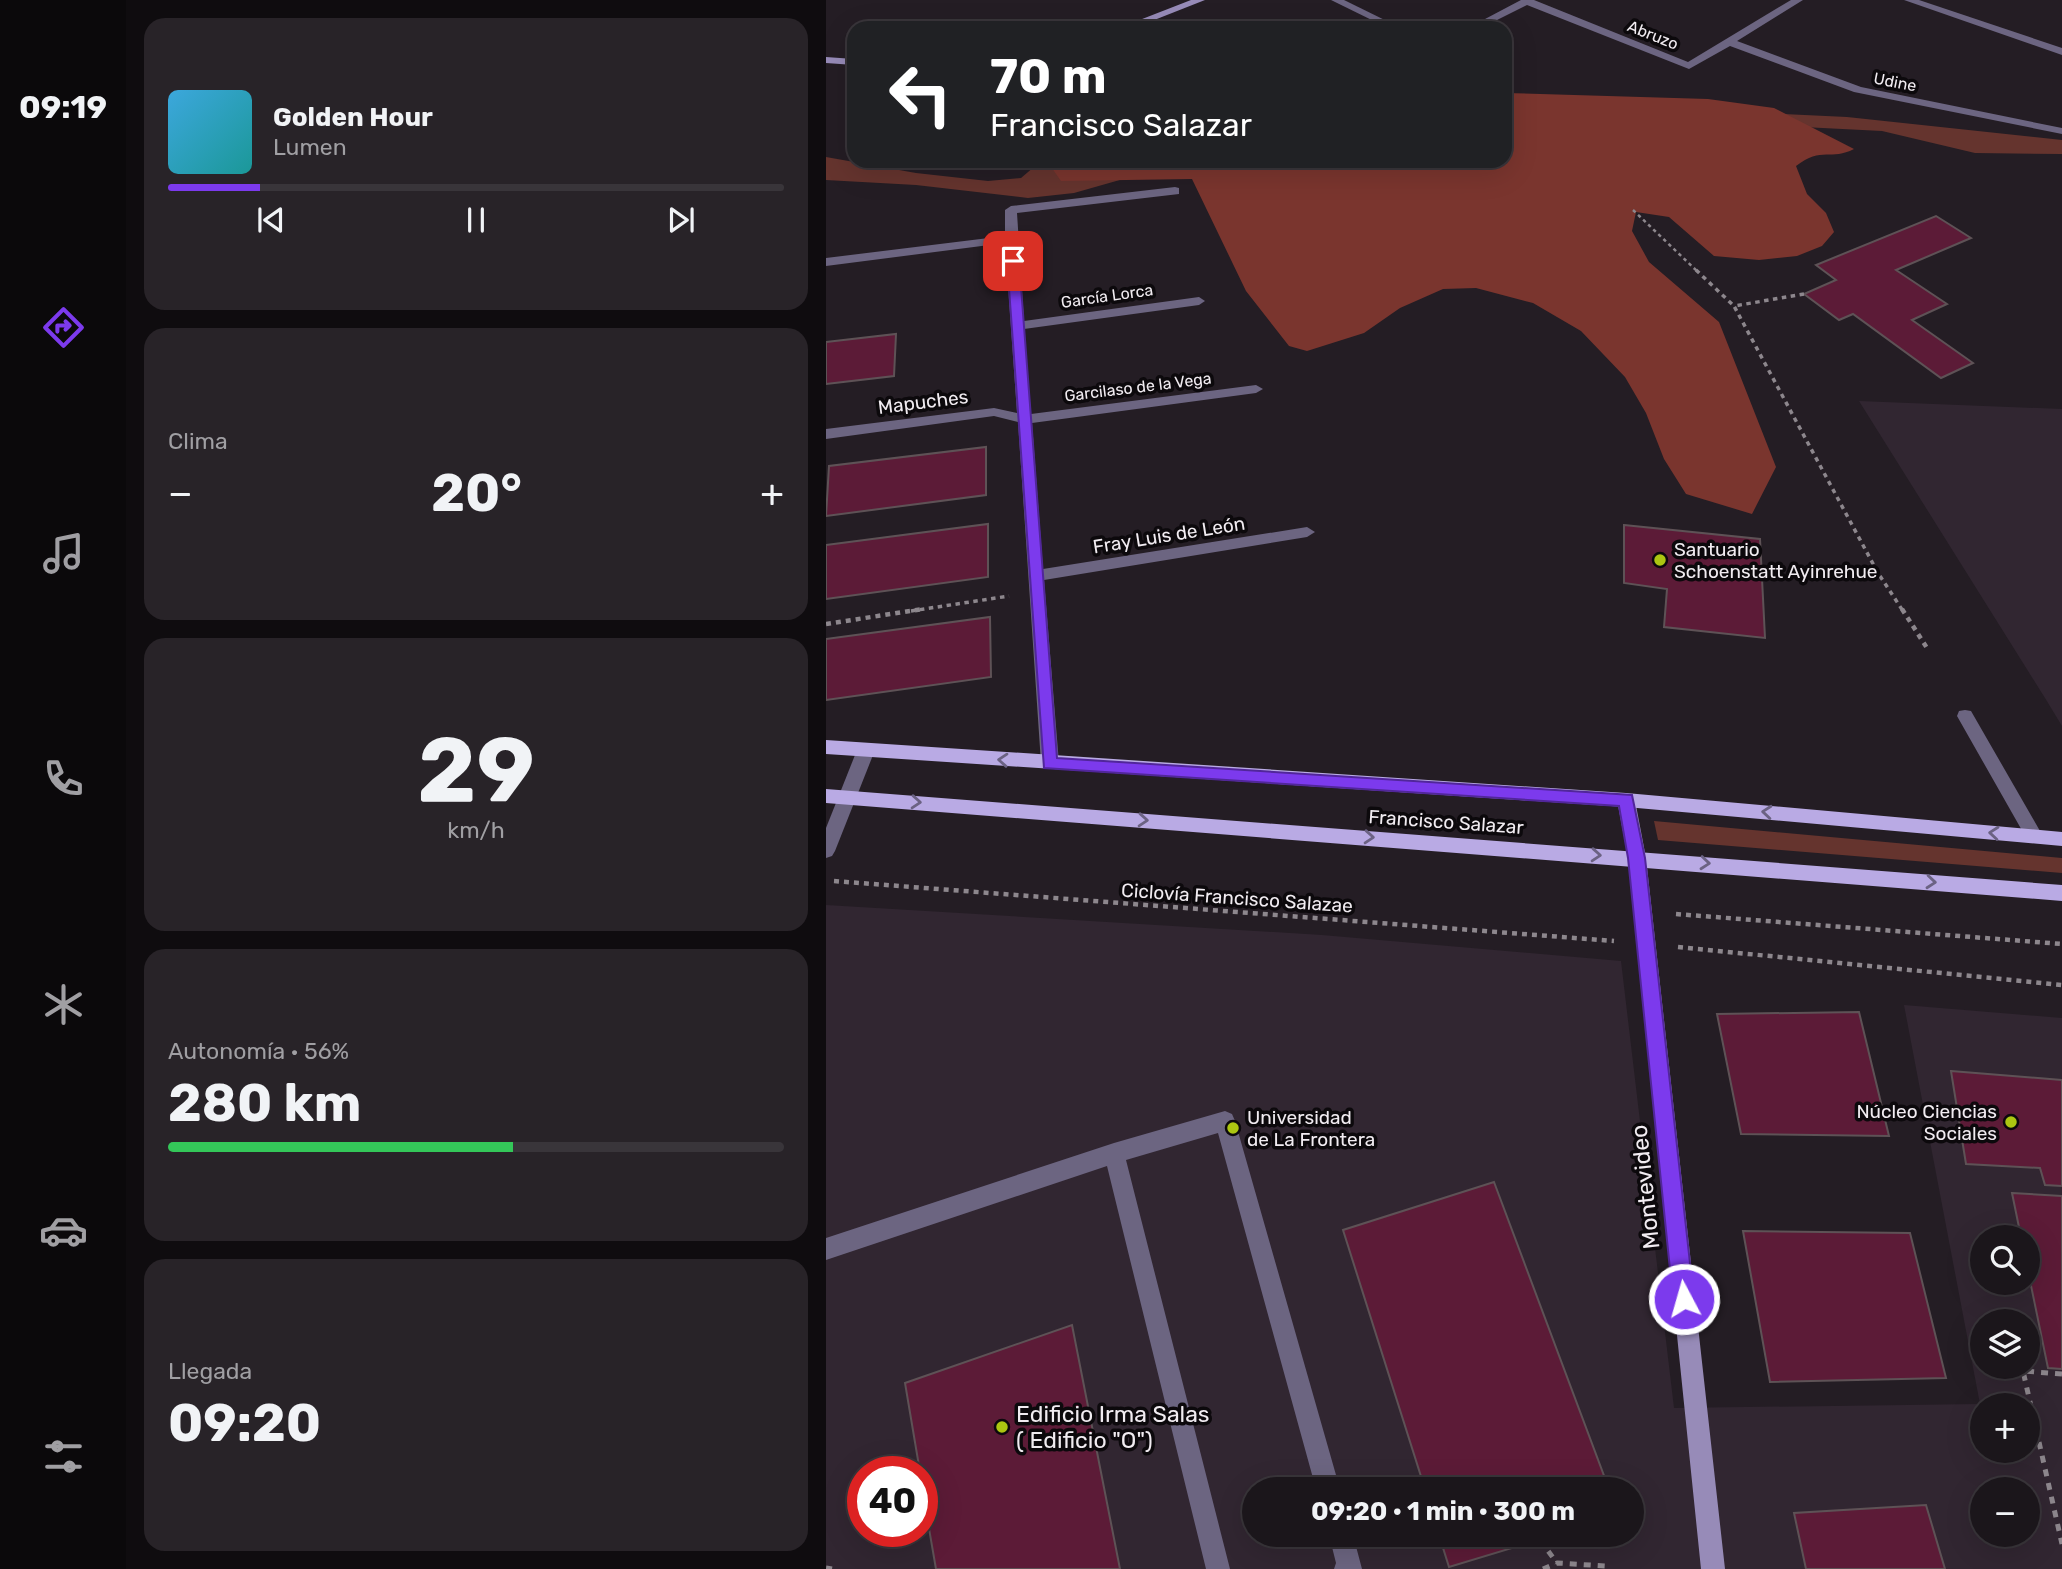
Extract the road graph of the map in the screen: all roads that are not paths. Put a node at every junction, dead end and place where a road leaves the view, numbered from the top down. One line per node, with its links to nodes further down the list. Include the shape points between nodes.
1 (1200, 0): 6 (street)
2 (1336, 0): 7 (street)
3 (1798, 0): 9 (street)
4 (1528, 1): 8 (street); 9 (street, Abruzo, via 1689,66)
5 (1914, 1): 10 (street)
6 (1143, 21)
7 (1381, 21)
8 (1487, 21)
9 (1729, 43): 13 (street, Udine, via 1858,90)
10 (2062, 52)
11 (826, 60): 12 (street)
12 (847, 62)
13 (2062, 131)
14 (1175, 191): 15 (street, via 1011,210)
15 (1011, 239): 16 (street); 18 (street)
16 (826, 262)
17 (1199, 300): 18 (street, García Lorca)
18 (1019, 326): 20 (street)
19 (1256, 389): 20 (street, Garcilaso de la Vega)
20 (1026, 419): 21 (street, Mapuches, via 994,412); 23 (street)
21 (826, 434)
22 (1307, 532): 23 (street, Fray Luis de León)
23 (1037, 576): 27 (street)
24 (1965, 716): 31 (street)
25 (826, 747): 26 (main road, Francisco Salazar)
26 (866, 750): 27 (main road, Francisco Salazar, one-way to 26); 29 (street)
27 (1050, 763): 30 (main road, Francisco Salazar)
28 (826, 796): 29 (main road, Francisco Salazar)
29 (848, 797): 33 (street); 34 (main road, Francisco Salazar, one-way to 34)
30 (1626, 800): 31 (main road, Francisco Salazar, one-way to 30); 34 (street, Montevideo)
31 (2034, 836): 32 (main road, Francisco Salazar)
32 (2062, 839)
33 (826, 851)
34 (1637, 858): 35 (main road, Francisco Salazar, one-way to 35); 42 (street, Montevideo)
35 (2062, 893)
36 (1114, 1153): 37 (street); 38 (street, via 1225,1121); 40 (street)
37 (826, 1249)
38 (1325, 1477)
39 (1344, 1547): 41 (street, via 1350,1568)
40 (1218, 1569)
41 (1346, 1569)
42 (1713, 1569)

